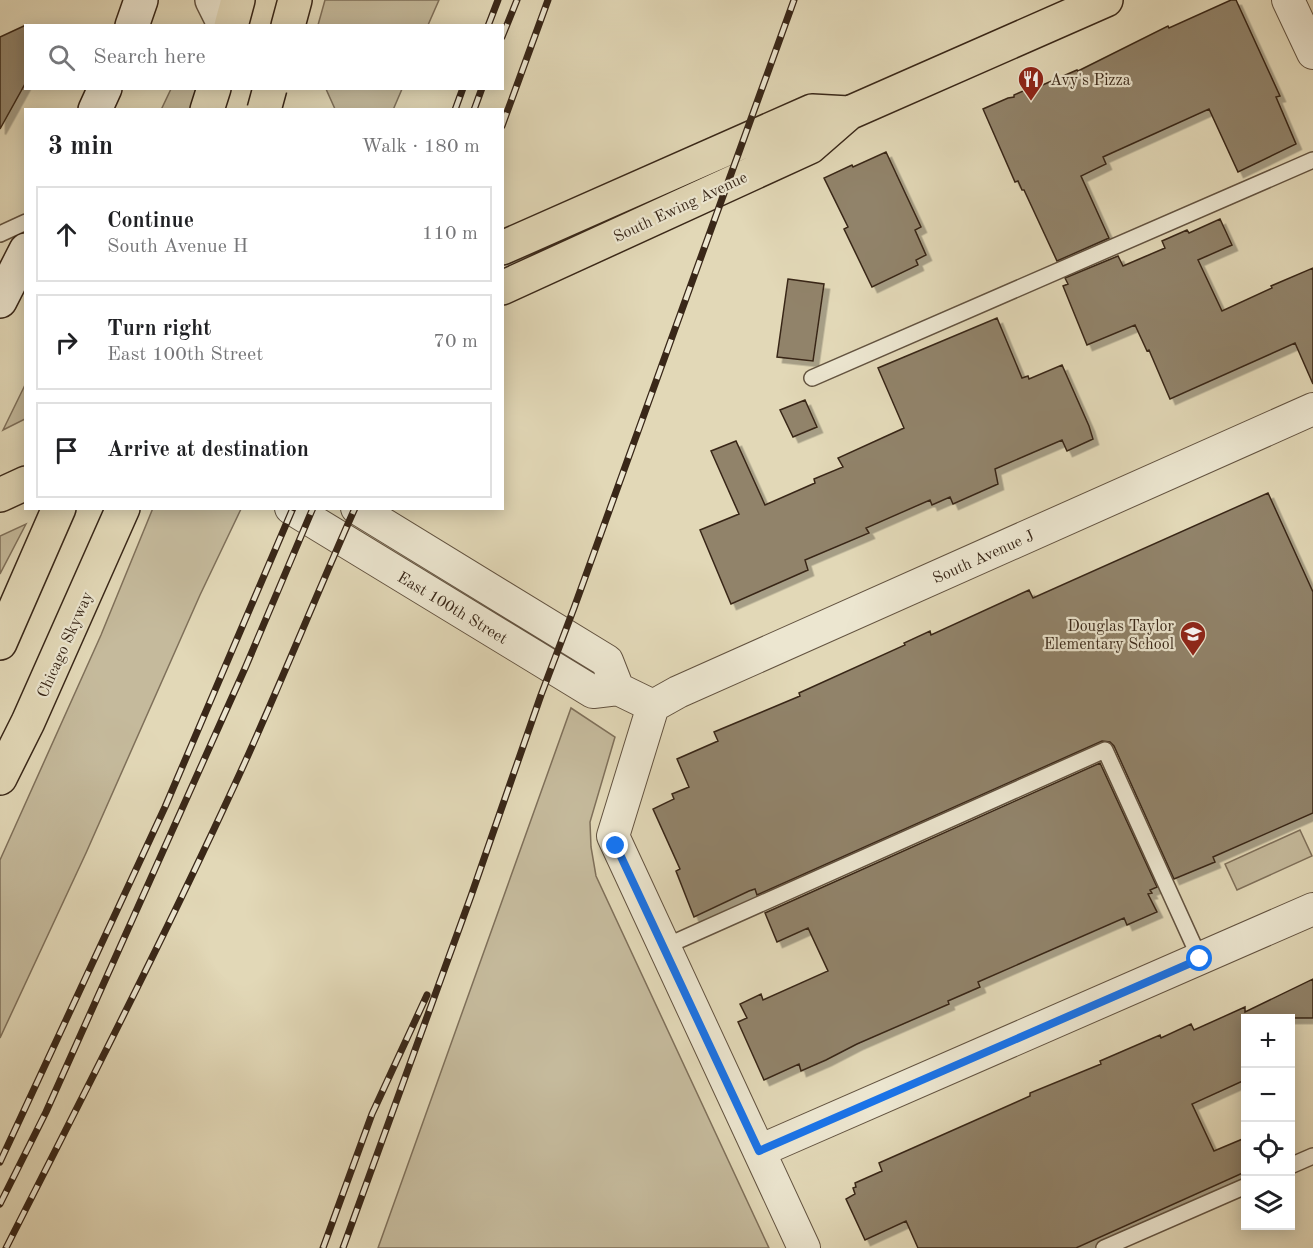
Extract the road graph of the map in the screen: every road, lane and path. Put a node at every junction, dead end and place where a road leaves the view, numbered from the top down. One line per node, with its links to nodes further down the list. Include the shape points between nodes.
1 (141, 0): 7 (main road)
2 (212, 0): 8 (main road)
3 (238, 0): 9 (main road)
4 (295, 0): 10 (main road)
5 (1106, 0): 20 (main road, South Ewing Avenue)
6 (1288, 0): 11 (street)
7 (133, 24)
8 (224, 24)
9 (232, 24)
10 (289, 24)
11 (1313, 53)
12 (104, 90): 16 (main road)
13 (213, 90): 17 (main road)
14 (258, 90): 18 (main road)
15 (270, 90): 19 (main road, bridge)
16 (96, 108)
17 (208, 108)
18 (265, 108)
19 (266, 108)
20 (849, 113): 24 (main road, South Ewing Avenue, via 812,111); 26 (main road, South Ewing Avenue, via 810,147)
21 (1313, 160): 28 (lane)
22 (24, 223): 23 (lane)
23 (0, 234)
24 (504, 247)
25 (24, 254): 27 (main road)
26 (504, 287)
27 (0, 301)
28 (812, 378)
29 (1313, 409): 38 (street, South Avenue J)
30 (24, 484): 31 (main road)
31 (0, 495)
32 (58, 510): 36 (main road)
33 (122, 510): 39 (main road, Chicago Skyway)
34 (294, 510): 37 (street, East 100th Street, via 593,692)
35 (360, 510): 37 (street, East 100th Street, via 607,661)
36 (0, 643)
37 (618, 689): 38 (street, East 100th Street)
38 (653, 706): 41 (street, via 613,836)
39 (0, 778)
40 (1313, 909): 42 (street)
41 (663, 947): 42 (lane, via 1105,750); 43 (street)
42 (1200, 959): 43 (street)
43 (759, 1151): 47 (street)
44 (1313, 1156): 45 (lane)
45 (1295, 1164)
46 (1241, 1188): 48 (lane)
47 (804, 1248)
48 (1104, 1248)

